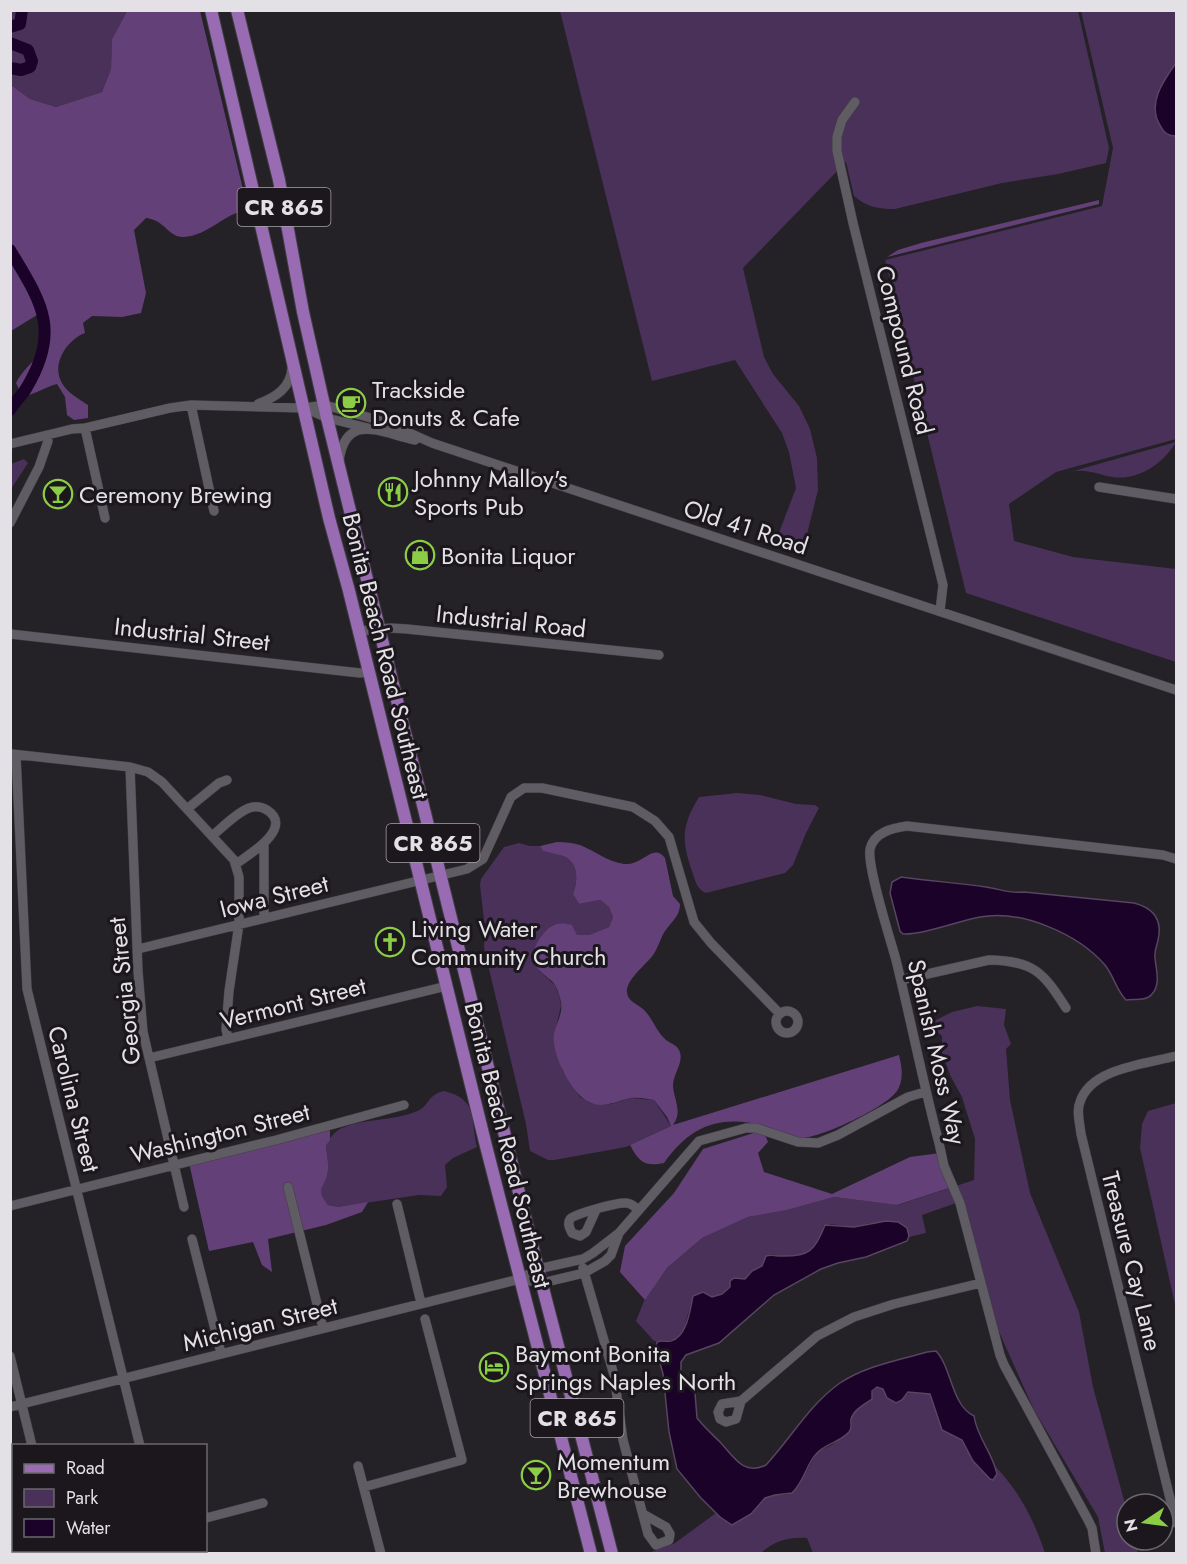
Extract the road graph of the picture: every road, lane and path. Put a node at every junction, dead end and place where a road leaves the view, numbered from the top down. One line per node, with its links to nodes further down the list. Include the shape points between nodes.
1 (211, 10): 4 (main road, Bonita Beach Road Southeast / CR 865)
2 (237, 10): 8 (main road, Bonita Beach Road Southeast / CR 865, via 279,180)
3 (855, 102): 21 (street, Compound Road, via 842,120 837,151 943,585)
4 (291, 349): 6 (street, via 292,369 287,384 271,399); 7 (main road, Bonita Beach Road Southeast / CR 865)
5 (191, 405): 6 (street, Old 41 Road); 9 (street, Old 41 Road); 18 (street)
6 (254, 406): 7 (street, Old 41 Road)
7 (304, 408): 8 (street, Old 41 Road); 23 (main road, Bonita Beach Road Southeast / CR 865)
8 (326, 411): 10 (street, Old 41 Road); 12 (street, Old 41 Road, via 385,422); 15 (main road, Bonita Beach Road Southeast / CR 865)
9 (85, 428): 11 (street, Old 41 Road); 13 (street, Old 41 Road); 19 (street)
10 (368, 428): 12 (street, Old 41 Road); 15 (street, via 347,436)
11 (48, 441): 14 (street, Old 41 Road); 20 (street)
12 (432, 443): 21 (street, Old 41 Road)
13 (10, 444)
14 (10, 450)
15 (339, 463): 22 (main road, Bonita Beach Road Southeast / CR 865)
16 (1099, 487): 17 (street)
17 (1176, 499)
18 (214, 511)
19 (105, 518)
20 (10, 523)
21 (940, 611): 27 (street, Old 41 Road)
22 (380, 629): 23 (street, Industrial Road); 25 (street, Industrial Road); 36 (main road, Bonita Beach Road Southeast / CR 865)
23 (359, 631): 26 (main road, Bonita Beach Road Southeast / CR 865)
24 (10, 634): 26 (street, Industrial Street)
25 (659, 655)
26 (369, 672): 37 (main road, Bonita Beach Road Southeast / CR 865)
27 (1176, 690)
28 (13, 754): 29 (street); 52 (street, Carolina Street, via 27,989)
29 (130, 767): 31 (street, via 156,776); 40 (street, Georgia Street)
30 (226, 780): 31 (street)
31 (187, 809): 32 (street)
32 (212, 836): 33 (street, via 247,809 257,807 266,809 274,820 273,833); 35 (street)
33 (264, 844): 35 (street); 38 (street)
34 (1176, 859): 41 (street, Spanish Moss Way, via 907,826 892,828 878,836 870,848)
35 (236, 864): 39 (street)
36 (440, 875): 37 (street, Iowa Street); 44 (street, Iowa Street, via 467,869 483,860 511,797 524,788 542,788 633,807 655,821 669,837 694,922); 61 (main road, Bonita Beach Road Southeast / CR 865)
37 (421, 880): 38 (street, Iowa Street); 42 (main road, Bonita Beach Road Southeast / CR 865)
38 (264, 918): 39 (street, Iowa Street)
39 (239, 924): 40 (street, Iowa Street); 45 (street, via 229,991)
40 (138, 949): 47 (street, Georgia Street, via 140,1003)
41 (901, 980): 43 (street, via 1000,959 1039,972); 48 (street, Spanish Moss Way)
42 (447, 986): 45 (street, Vermont Street); 63 (main road, Bonita Beach Road Southeast / CR 865)
43 (1066, 1008)
44 (780, 1014)
45 (228, 1039): 47 (street, Vermont Street)
46 (1176, 1056): 82 (street, Treasure Cay Lane, via 1116,1071 1094,1082 1079,1103 1081,1134)
47 (149, 1058): 50 (street, Georgia Street)
48 (926, 1092): 57 (street, via 908,1097 818,1143 798,1142 756,1128 699,1141); 65 (street, Spanish Moss Way, via 944,1166 960,1203)
49 (404, 1105): 50 (street, Washington Street)
50 (174, 1165): 52 (street, Washington Street); 55 (street, Georgia Street)
51 (288, 1187): 68 (street)
52 (76, 1190): 54 (street, Washington Street); 71 (street, Carolina Street)
53 (397, 1204): 66 (street)
54 (10, 1206)
55 (183, 1207)
56 (596, 1210): 57 (street, via 628,1203)
57 (639, 1210): 58 (street)
58 (619, 1233): 60 (street); 62 (street, via 611,1255)
59 (192, 1239): 69 (street)
60 (581, 1260): 61 (street); 62 (street)
61 (538, 1269): 63 (street); 64 (main road, Bonita Beach Road Southeast / CR 865)
62 (584, 1273): 64 (street); 80 (street, via 614,1375 622,1434)
63 (520, 1279): 64 (street); 66 (street, Michigan Street); 84 (main road, Bonita Beach Road Southeast / CR 865)
64 (542, 1282): 85 (main road, Bonita Beach Road Southeast / CR 865)
65 (981, 1283): 72 (street, via 854,1317 817,1336); 86 (street, Spanish Moss Way, via 1004,1365 1092,1528)
66 (421, 1303): 68 (street, Michigan Street)
67 (425, 1319): 78 (street, via 462,1460)
68 (323, 1328): 69 (street, Michigan Street)
69 (221, 1353): 71 (street, Michigan Street)
70 (10, 1356): 73 (street)
71 (124, 1378): 73 (street, Michigan Street); 76 (street, Carolina Street)
72 (741, 1401)
73 (22, 1404): 74 (street, Michigan Street); 75 (street)
74 (10, 1407)
75 (32, 1444)
76 (140, 1444)
77 (358, 1466): 78 (street)
78 (364, 1487): 83 (street)
79 (263, 1503): 81 (street)
80 (643, 1514)
81 (207, 1518)
82 (1176, 1522)
83 (381, 1554)
84 (591, 1554)
85 (612, 1554)
86 (1096, 1554)

